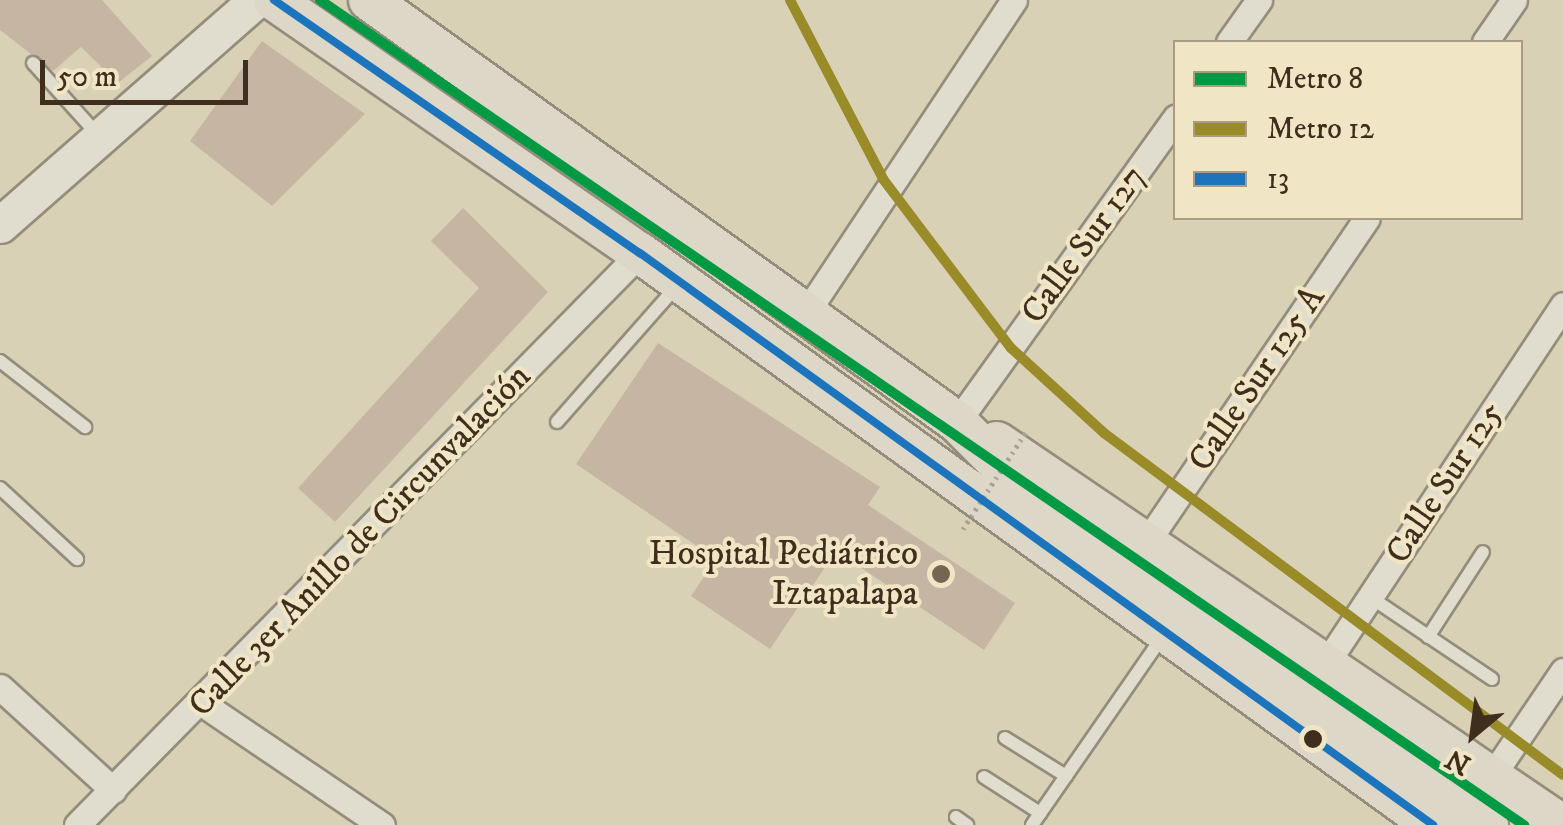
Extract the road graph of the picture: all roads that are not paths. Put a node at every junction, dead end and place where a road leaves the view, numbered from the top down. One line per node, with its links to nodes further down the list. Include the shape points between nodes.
1 (256, 0): 11 (street)
2 (274, 0): 14 (main road)
3 (369, 0): 17 (main road)
4 (1014, 0): 17 (street)
5 (1260, 0): 7 (street)
6 (1514, 0): 8 (street)
7 (1230, 40)
8 (1486, 40)
9 (33, 63): 11 (lane)
10 (1173, 121): 20 (street, Calle Sur 127)
11 (100, 137): 13 (street)
12 (1365, 220): 23 (street, Calle Sur 125 A)
13 (0, 225)
14 (640, 253): 15 (main road); 33 (street, Calle 3er Anillo de Circunvalación)
15 (680, 282): 19 (lane); 27 (main road)
16 (1563, 305): 26 (street, Calle Sur 125)
17 (806, 313): 20 (main road)
18 (0, 361): 21 (lane)
19 (556, 422)
20 (957, 422): 23 (main road); 43 (main road, via 1058,524)
21 (85, 427)
22 (0, 488): 25 (lane)
23 (1148, 540): 29 (main road)
24 (1483, 552): 28 (lane)
25 (78, 559)
26 (1370, 597): 28 (lane); 29 (street, Calle Sur 125)
27 (1164, 634): 36 (lane); 42 (main road)
28 (1428, 637): 31 (lane)
29 (1327, 662): 37 (main road)
30 (1563, 672): 37 (street)
31 (1492, 679)
32 (0, 687): 38 (street)
33 (203, 704): 38 (street, Calle 3er Anillo de Circunvalación); 41 (street)
34 (1005, 738): 36 (lane)
35 (984, 776): 39 (lane)
36 (1066, 776): 39 (lane)
37 (1492, 776): 44 (main road)
38 (112, 790): 40 (street, Calle 3er Anillo de Circunvalación)
39 (1036, 819)
40 (77, 825)
41 (382, 825)
42 (1433, 825)
43 (1488, 825)
44 (1562, 825)

